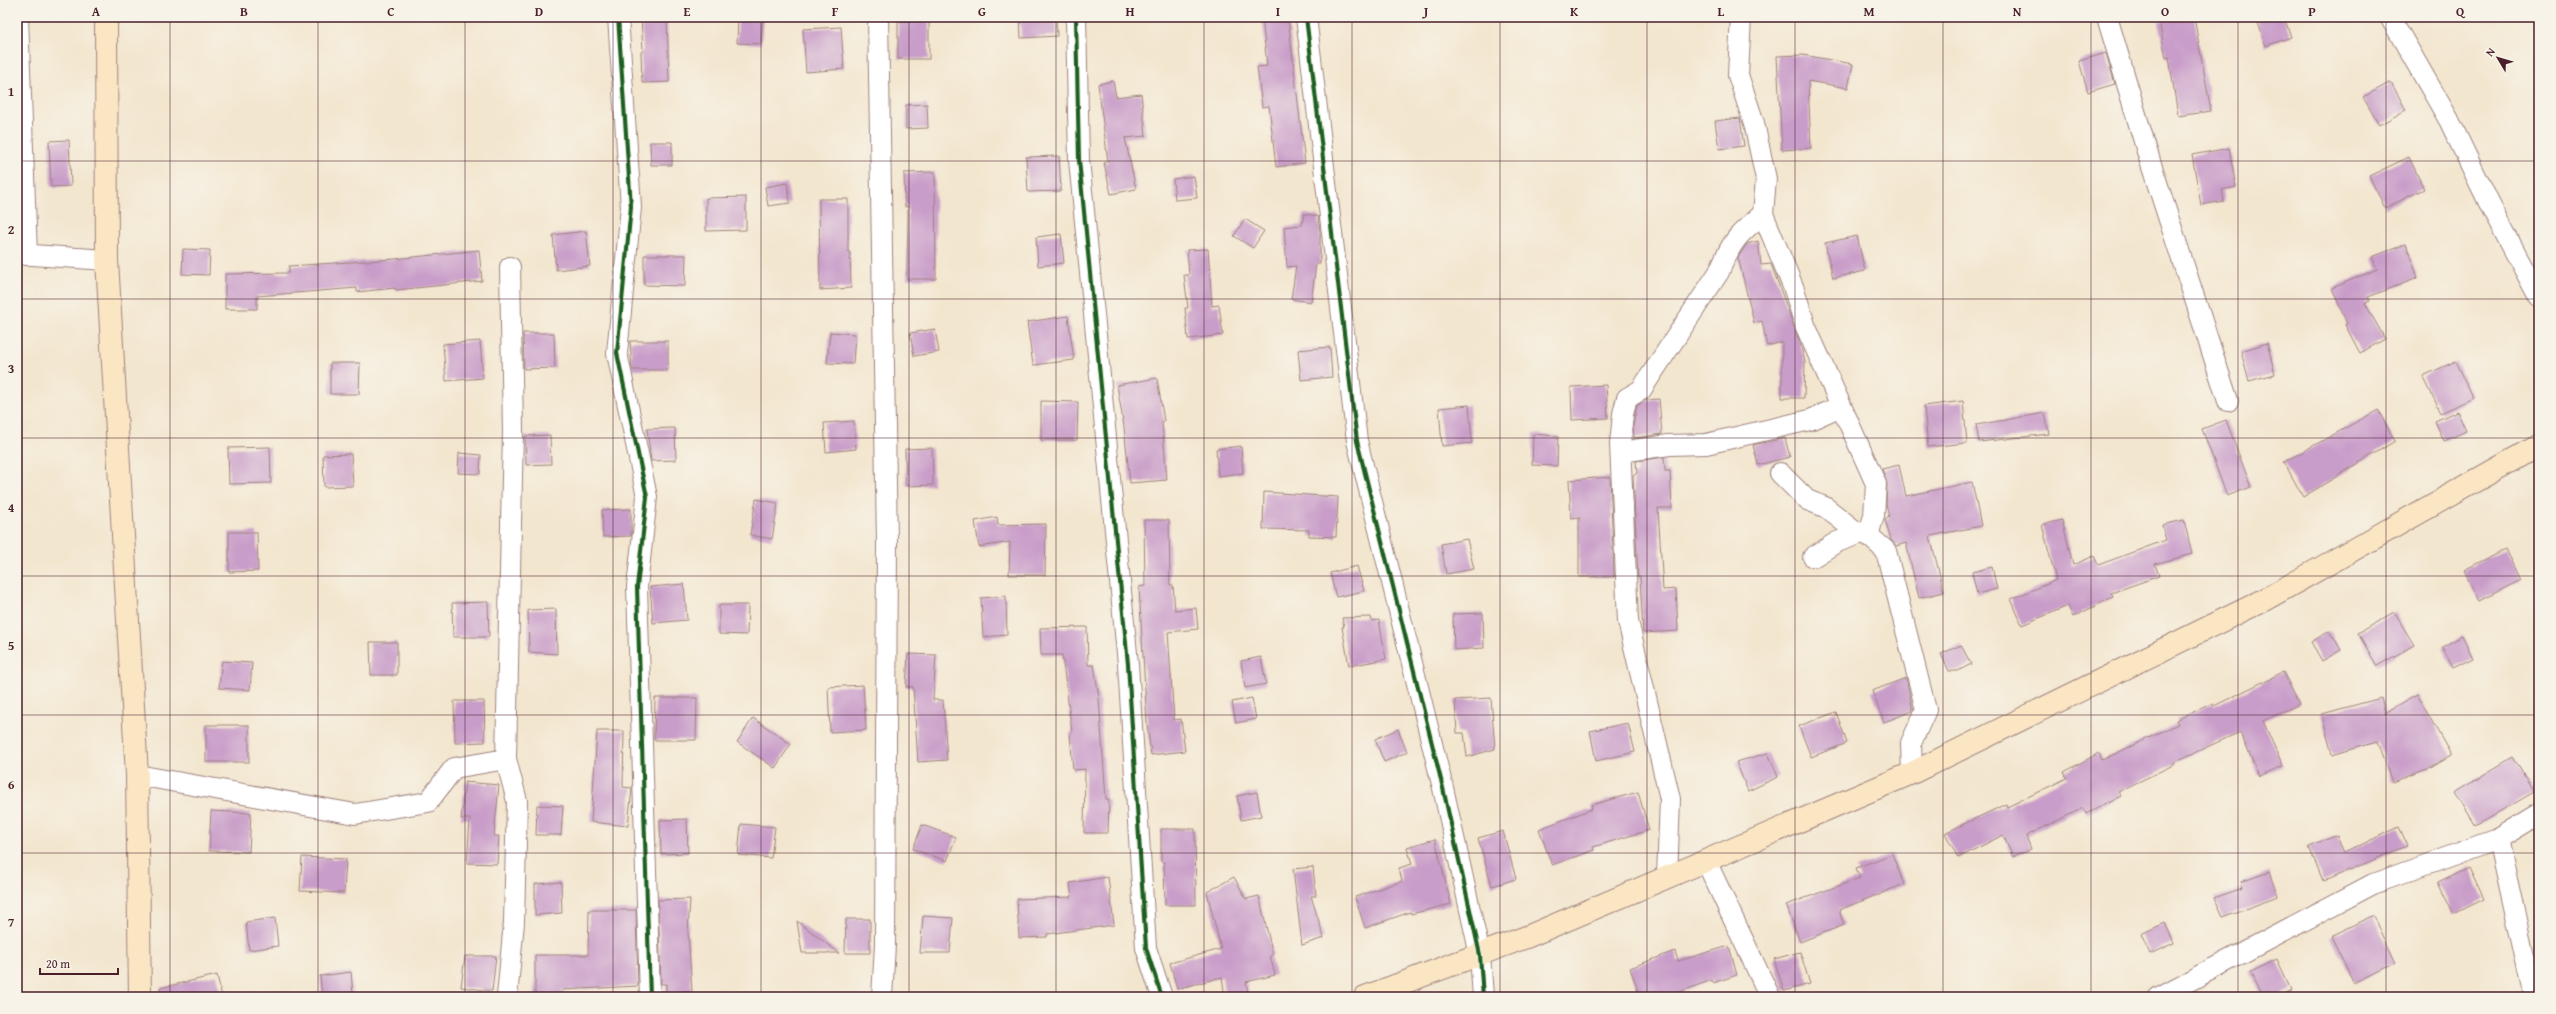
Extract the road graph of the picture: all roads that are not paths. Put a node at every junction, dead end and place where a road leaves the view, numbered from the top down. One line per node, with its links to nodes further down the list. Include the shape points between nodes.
1 (18, 17): 11 (street)
2 (106, 17): 12 (main road)
3 (618, 17): 32 (street, via 631,207 617,353 647,497 636,587)
4 (878, 17): 33 (street, via 887,542 885,944)
5 (1076, 17): 34 (street, via 1079,160 1128,664 1146,948)
6 (1306, 17): 29 (street, via 1357,441 1443,788)
7 (1741, 17): 10 (street, via 1738,75 1754,122 1766,179)
8 (2107, 17): 15 (street, via 2149,158)
9 (2390, 17): 14 (street, via 2448,120)
10 (1763, 214): 16 (street, via 1794,289 1805,325); 18 (street, via 1738,234 1719,272 1641,390 1627,398 1623,414)
11 (22, 255): 12 (street)
12 (107, 260): 24 (main road)
13 (510, 267): 22 (street, via 513,431)
14 (2539, 297)
15 (2228, 401)
16 (1841, 406): 18 (street, via 1810,420 1712,443 1669,445); 20 (street, via 1876,484 1874,516)
17 (2539, 445): 23 (main road, via 2264,600)
18 (1621, 452): 28 (street, via 1628,621 1670,799)
19 (1780, 473): 20 (street, via 1808,500 1825,507)
20 (1864, 532): 21 (street, via 1837,542); 23 (street, via 1886,551 1926,710 1911,743)
21 (1813, 557)
22 (506, 759): 24 (street, via 454,768 428,802 355,814); 31 (street, via 517,801 514,922)
23 (1912, 773): 27 (main road)
24 (137, 775): 30 (main road)
25 (2539, 814): 26 (street)
26 (2498, 839): 38 (street, via 2373,884); 39 (street, via 2530,983)
27 (1706, 861): 28 (main road); 37 (street)
28 (1667, 877): 29 (main road)
29 (1480, 954): 35 (main road); 36 (street)
30 (140, 997)
31 (507, 997)
32 (650, 997)
33 (882, 997)
34 (1162, 997)
35 (1365, 997)
36 (1484, 997)
37 (1770, 997)
38 (2159, 997)
39 (2538, 997)

